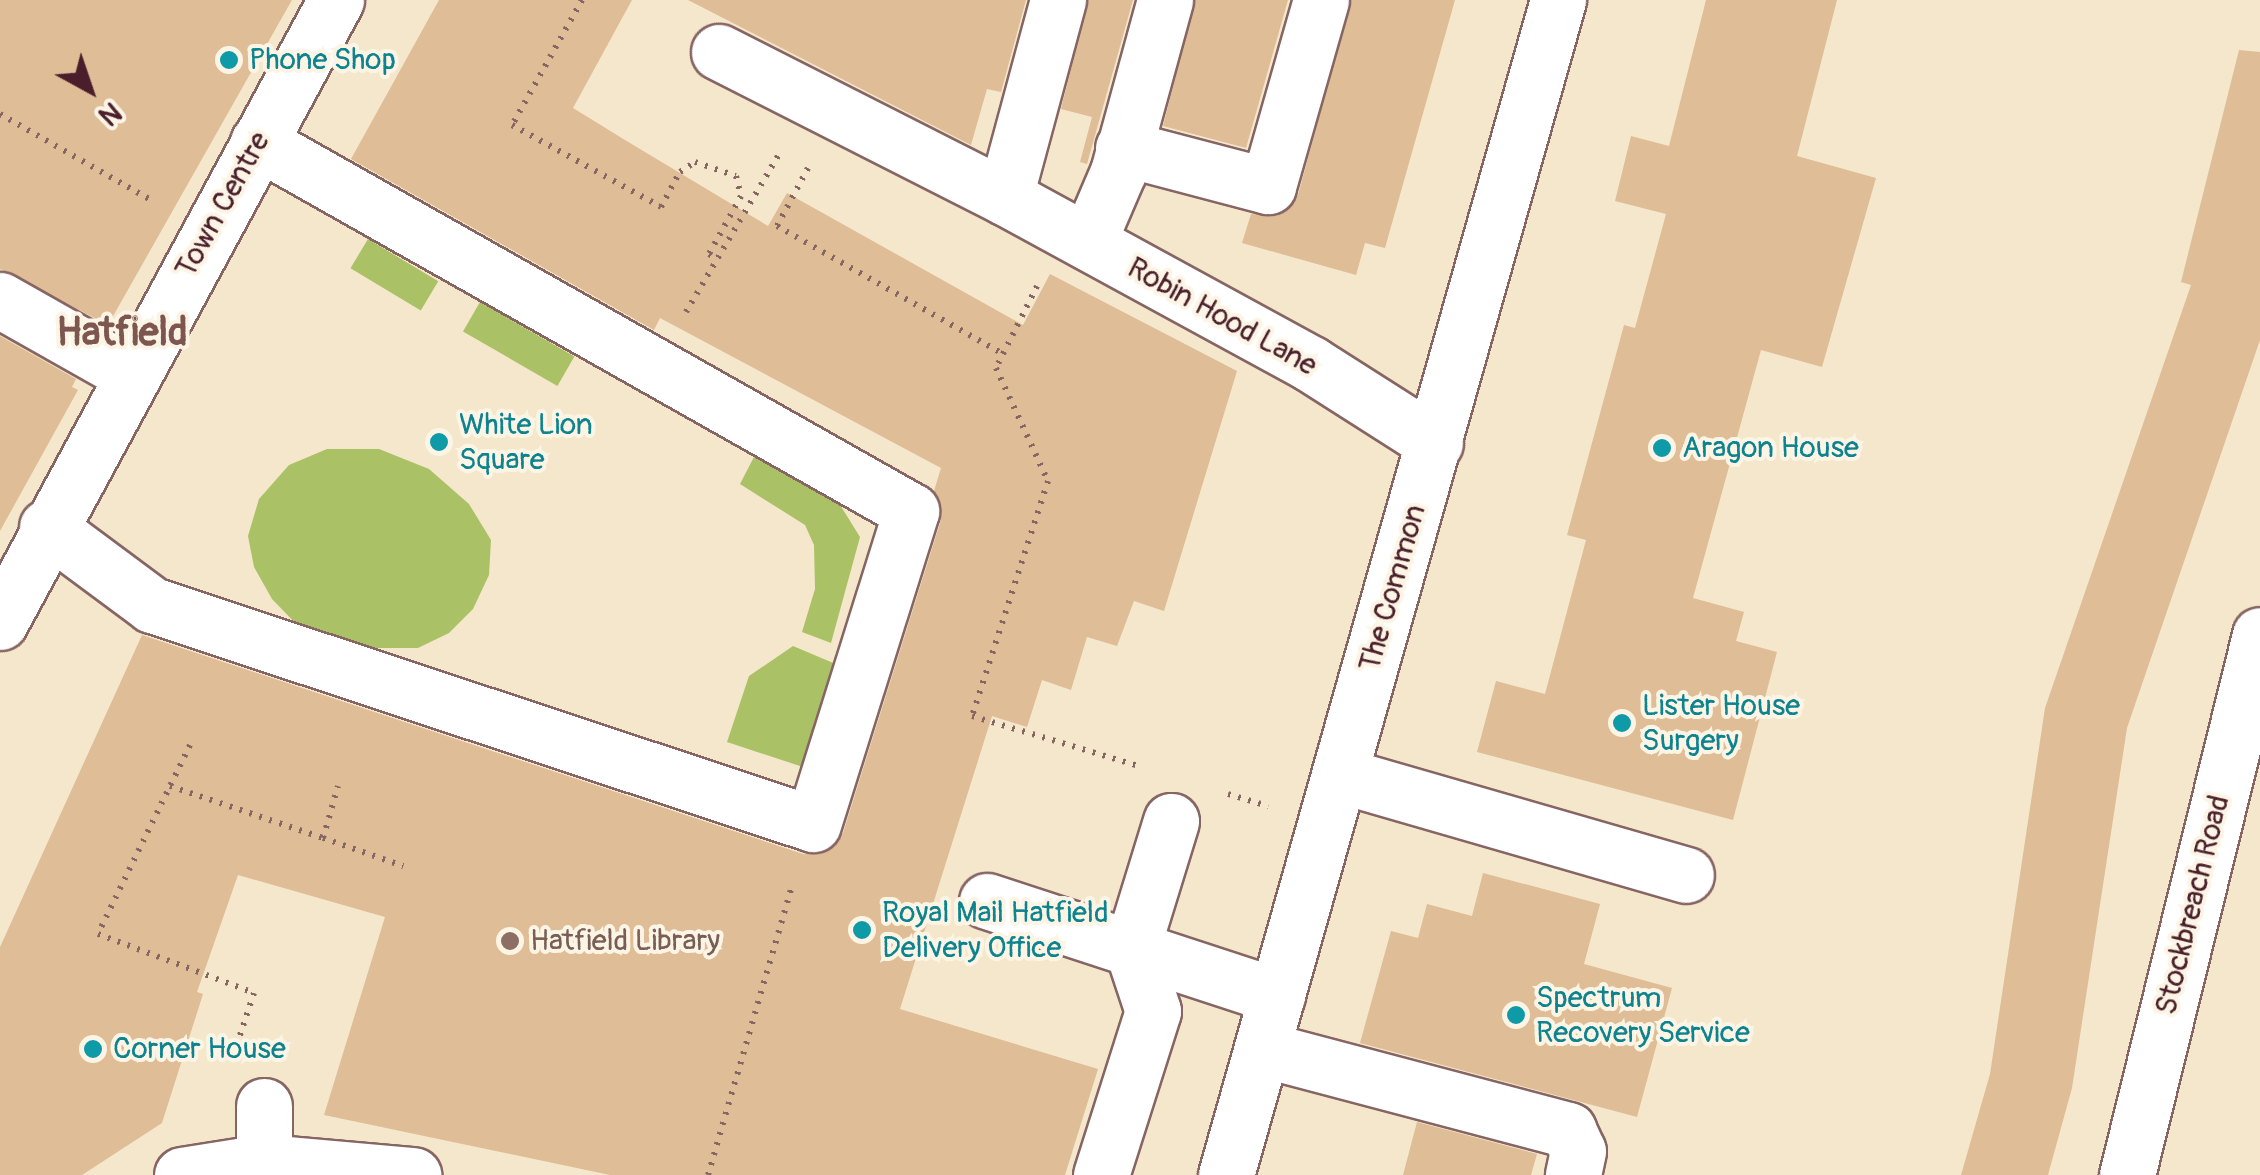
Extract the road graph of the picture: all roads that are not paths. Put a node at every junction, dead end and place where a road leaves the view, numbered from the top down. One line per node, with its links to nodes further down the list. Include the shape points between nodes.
1 (336, 0): 7 (street, Town Centre)
2 (1058, 0): 9 (street)
3 (1165, 0): 8 (street)
4 (1321, 0): 8 (street, via 1268,186)
5 (1558, 0): 13 (street, The Common)
6 (720, 52): 9 (street, Robin Hood Lane)
7 (258, 142): 12 (street, Town Centre); 14 (street, via 911,511 813,824 152,605)
8 (1123, 148): 10 (street)
9 (1005, 197): 10 (street, Robin Hood Lane)
10 (1088, 242): 13 (street, Robin Hood Lane, via 1310,364)
11 (0, 300): 12 (street)
12 (131, 374): 14 (street, Town Centre)
13 (1435, 444): 17 (street, The Common)
14 (47, 527): 15 (street, Town Centre)
15 (0, 622)
16 (2260, 635): 31 (street, Stockbreach Road)
17 (1340, 775): 19 (street); 22 (street, The Common)
18 (1171, 820): 21 (street)
19 (1686, 876)
20 (987, 901): 21 (street)
21 (1132, 948): 22 (street); 28 (street, via 1153,1012)
22 (1277, 996): 23 (street, The Common)
23 (1262, 1049): 29 (street, The Common); 30 (street, via 1568,1130 1578,1151)
24 (264, 1106): 25 (street)
25 (264, 1162): 26 (street); 27 (street)
26 (182, 1175)
27 (414, 1175)
28 (1101, 1175)
29 (1226, 1175)
30 (1572, 1175)
31 (2127, 1175)

